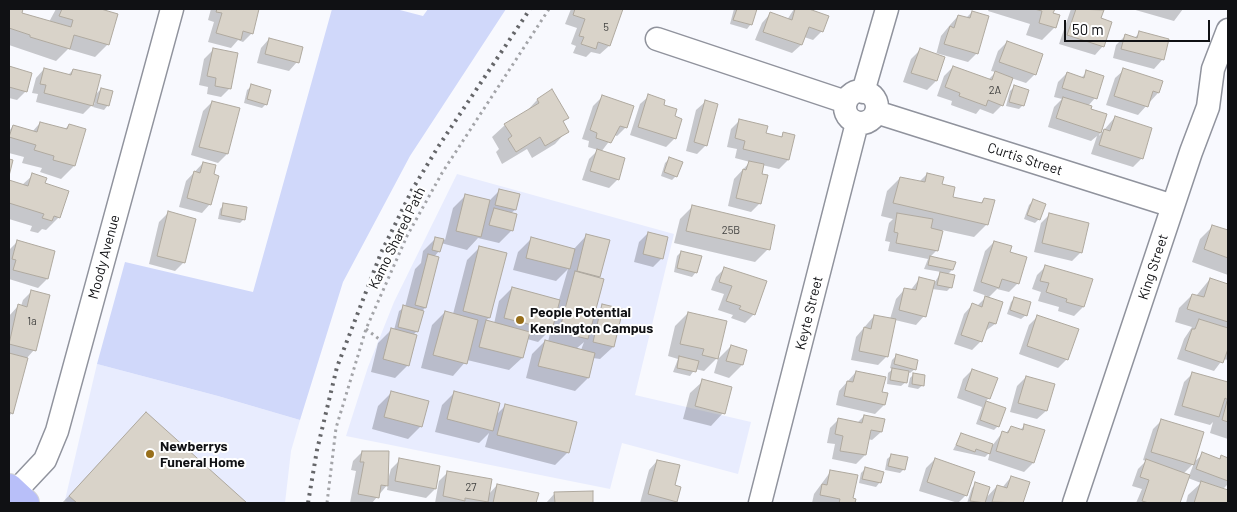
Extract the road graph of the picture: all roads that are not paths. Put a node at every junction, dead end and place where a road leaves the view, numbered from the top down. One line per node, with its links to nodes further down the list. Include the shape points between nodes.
1 (172, 9): 8 (street, Moody Avenue, via 57,431 45,460)
2 (887, 9): 5 (street)
3 (1228, 30): 7 (street, King Street, via 1213,69 1208,108)
4 (657, 39): 5 (street)
5 (855, 97): 6 (street, via 846,112 852,120)
6 (867, 117): 7 (street, Curtis Street); 9 (street, Keyte Street)
7 (1173, 206): 10 (street, King Street)
8 (16, 495)
9 (760, 503)
10 (1074, 503)

